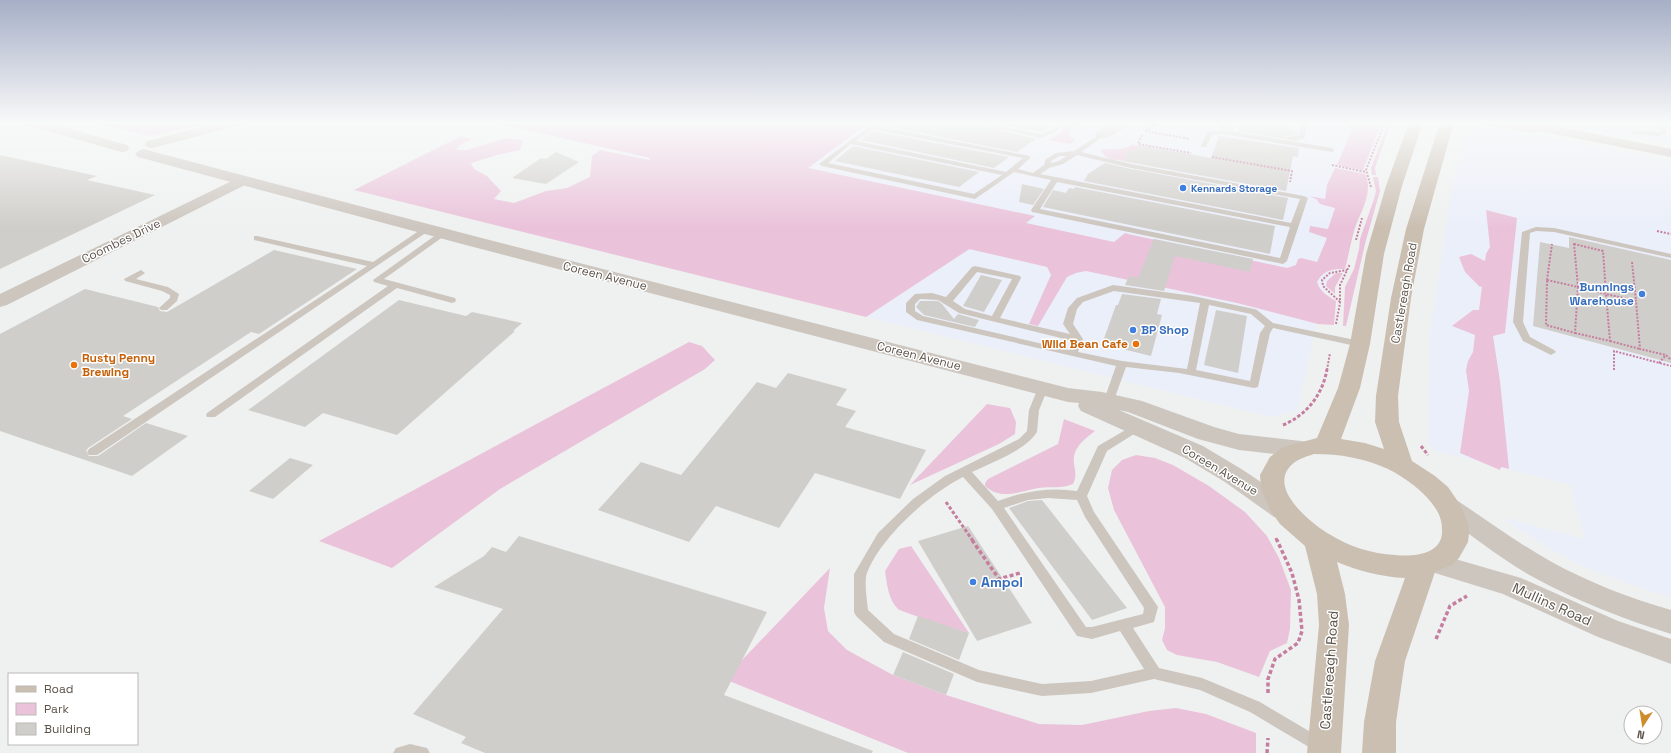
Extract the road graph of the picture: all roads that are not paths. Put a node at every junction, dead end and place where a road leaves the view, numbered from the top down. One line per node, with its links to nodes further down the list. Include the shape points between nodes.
1 (171, 157): 12 (street, Coreen Avenue)
2 (831, 157): 9 (lane, via 822,164 975,197)
3 (931, 157): 9 (lane)
4 (1028, 157): 9 (lane)
5 (1070, 157): 10 (lane, via 1061,163 1047,166)
6 (1094, 157): 13 (lane, via 1304,198)
7 (1404, 157): 28 (main road, via 1375,254)
8 (1436, 157): 41 (main road, Castlereagh Road, via 1415,229 1401,298 1387,396 1387,422)
9 (1011, 172): 10 (lane)
10 (1034, 175): 11 (lane)
11 (1055, 179): 13 (lane); 13 (lane, via 1035,210 1283,260)
12 (242, 181): 14 (street, Coreen Avenue); 21 (street, Coombes Drive)
13 (1294, 226)
14 (435, 232): 17 (lane); 19 (lane, via 377,280); 33 (street, Coreen Avenue)
15 (257, 238): 17 (lane)
16 (1671, 256): 29 (lane, via 1554,230 1536,229 1526,232 1518,322 1526,340)
17 (374, 265): 40 (lane)
18 (141, 272): 24 (lane, via 128,279 175,294 174,299)
19 (395, 285): 20 (lane); 36 (lane)
20 (452, 300)
21 (0, 301)
22 (948, 301): 25 (lane, via 962,311); 25 (lane, via 975,270 1017,278); 30 (lane, via 934,295 918,296 910,303 911,312 920,318)
23 (1205, 302): 26 (lane, via 1254,312); 27 (lane, via 1113,288 1080,300 1073,308 1068,324); 32 (lane)
24 (164, 308)
25 (995, 320): 27 (lane)
26 (1270, 325): 28 (lane); 32 (lane, via 1254,385)
27 (1078, 340): 30 (lane)
28 (1360, 344): 38 (main road, via 1349,388)
29 (1551, 352)
30 (1073, 354): 31 (lane)
31 (1122, 364): 32 (lane); 35 (lane)
32 (1190, 372)
33 (1043, 388): 34 (street, Coreen Avenue); 42 (lane, via 1034,410 1032,432 1023,442)
34 (1068, 395): 35 (street, Coreen Avenue); 37 (street, Coreen Avenue)
35 (1109, 400): 39 (street, Coreen Avenue, via 1239,442)
36 (211, 415)
37 (1138, 427): 43 (lane, via 1102,449); 46 (street, Coreen Avenue, via 1194,452)
38 (1326, 446): 39 (main road); 41 (main road, via 1371,453)
39 (1301, 449): 46 (main road, via 1288,454 1279,462 1274,472 1272,483)
40 (92, 452)
41 (1401, 465): 45 (main road, via 1429,484)
42 (966, 472): 44 (lane); 52 (lane, via 949,479 917,502 882,536 860,574 861,612 888,638 977,676 1042,690 1091,687)
43 (1081, 496): 44 (lane, via 1039,493); 50 (lane, via 1089,514 1151,607 1148,618)
44 (996, 506): 50 (lane, via 1082,632 1092,633)
45 (1449, 507): 48 (main road, via 1454,518 1455,540 1451,549 1442,557); 49 (street, Mullins Road, via 1543,569 1593,594)
46 (1283, 510): 47 (main road, via 1303,531)
47 (1317, 540): 48 (main road, via 1360,560 1404,567); 53 (main road, Castlereagh Road, via 1334,607)
48 (1427, 564): 51 (street, Mullins Road, via 1512,586 1608,629); 56 (main road, via 1390,661 1380,722)
49 (1671, 622)
50 (1124, 624): 52 (lane)
51 (1671, 652)
52 (1154, 673): 53 (lane, via 1202,684 1255,706)
53 (1324, 751)
54 (401, 753): 55 (lane)
55 (422, 753)
56 (1379, 753)

